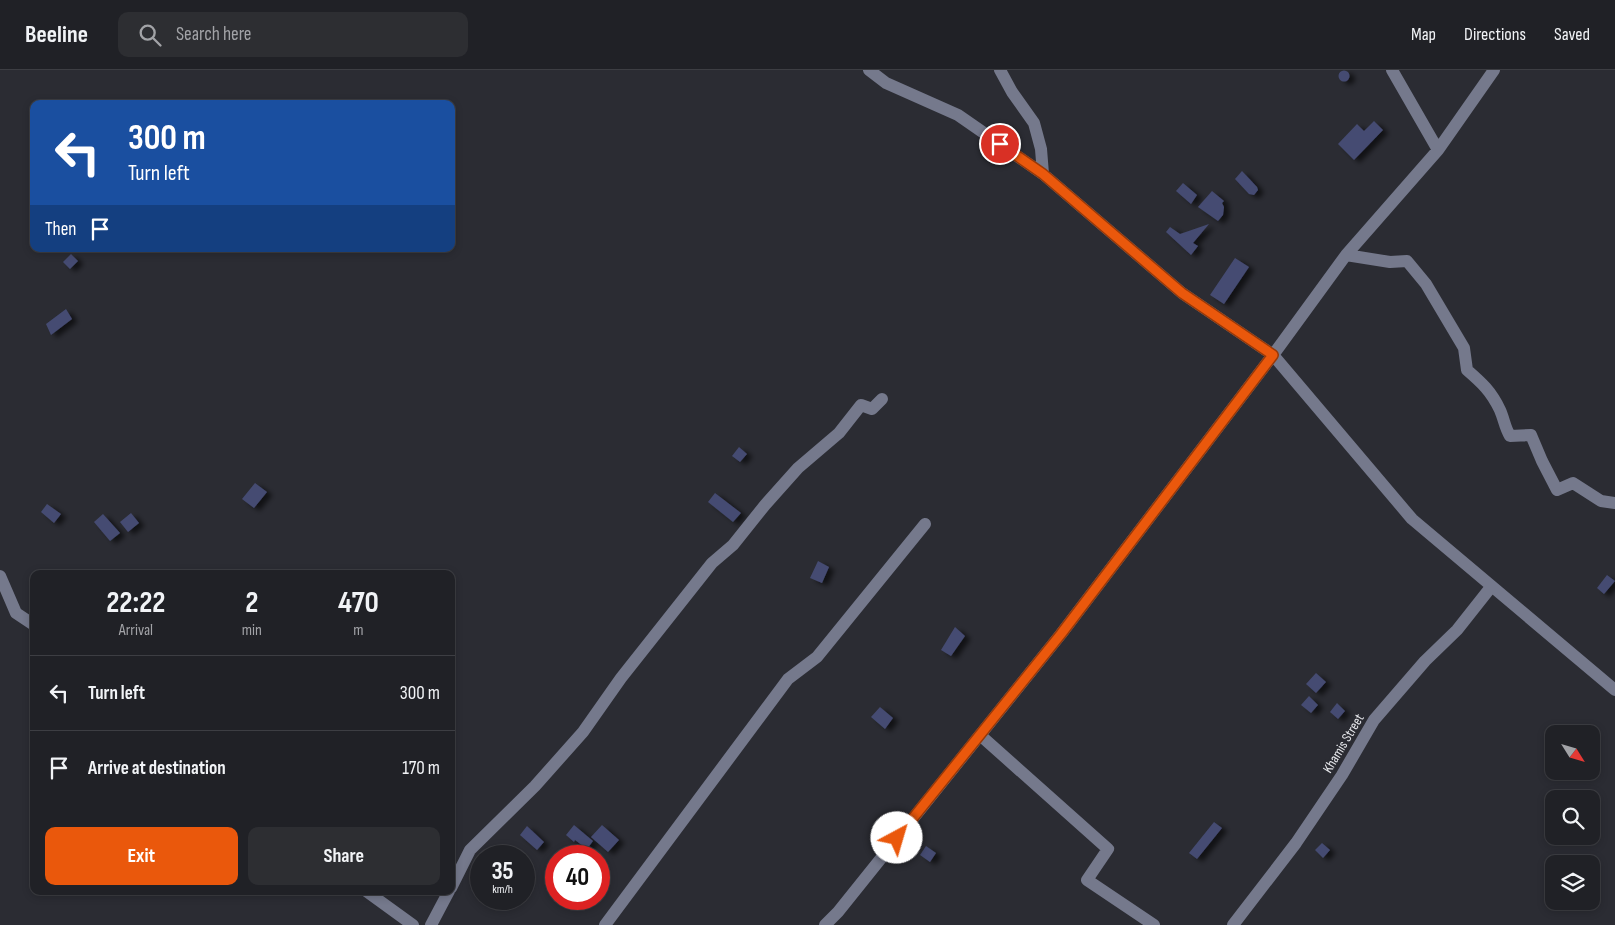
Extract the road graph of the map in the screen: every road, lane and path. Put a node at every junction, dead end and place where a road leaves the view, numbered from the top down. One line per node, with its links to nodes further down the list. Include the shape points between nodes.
1 (869, 70): 6 (street, via 886,83 958,115)
2 (1000, 70): 6 (street, via 1034,124)
3 (1392, 70): 5 (street)
4 (1494, 70): 5 (street)
5 (1438, 150): 7 (street)
6 (1043, 174): 8 (street, via 1182,293)
7 (1346, 255): 8 (street); 10 (street, via 1390,262 1408,261 1426,284 1464,348 1466,370 1488,388 1510,436 1530,435 1557,490 1572,483 1602,501)
8 (1273, 355): 13 (street, via 1412,519); 16 (street)
9 (882, 399): 17 (street, via 872,408 861,405 839,433 798,468 732,545 712,562 583,732 535,786 470,850)
10 (1615, 503)
11 (925, 524): 22 (street, via 818,657 788,679)
12 (0, 576): 14 (street, via 16,613)
13 (1491, 587): 15 (street); 25 (street, Khamis Street, via 1457,630 1374,720 1296,843)
14 (30, 622)
15 (1615, 690)
16 (980, 735): 23 (street); 24 (street, via 1108,849 1086,880)
17 (455, 880)
18 (372, 895): 20 (street)
19 (448, 895): 21 (street)
20 (414, 925)
21 (432, 925)
22 (605, 925)
23 (825, 925)
24 (1154, 925)
25 (1233, 925)

